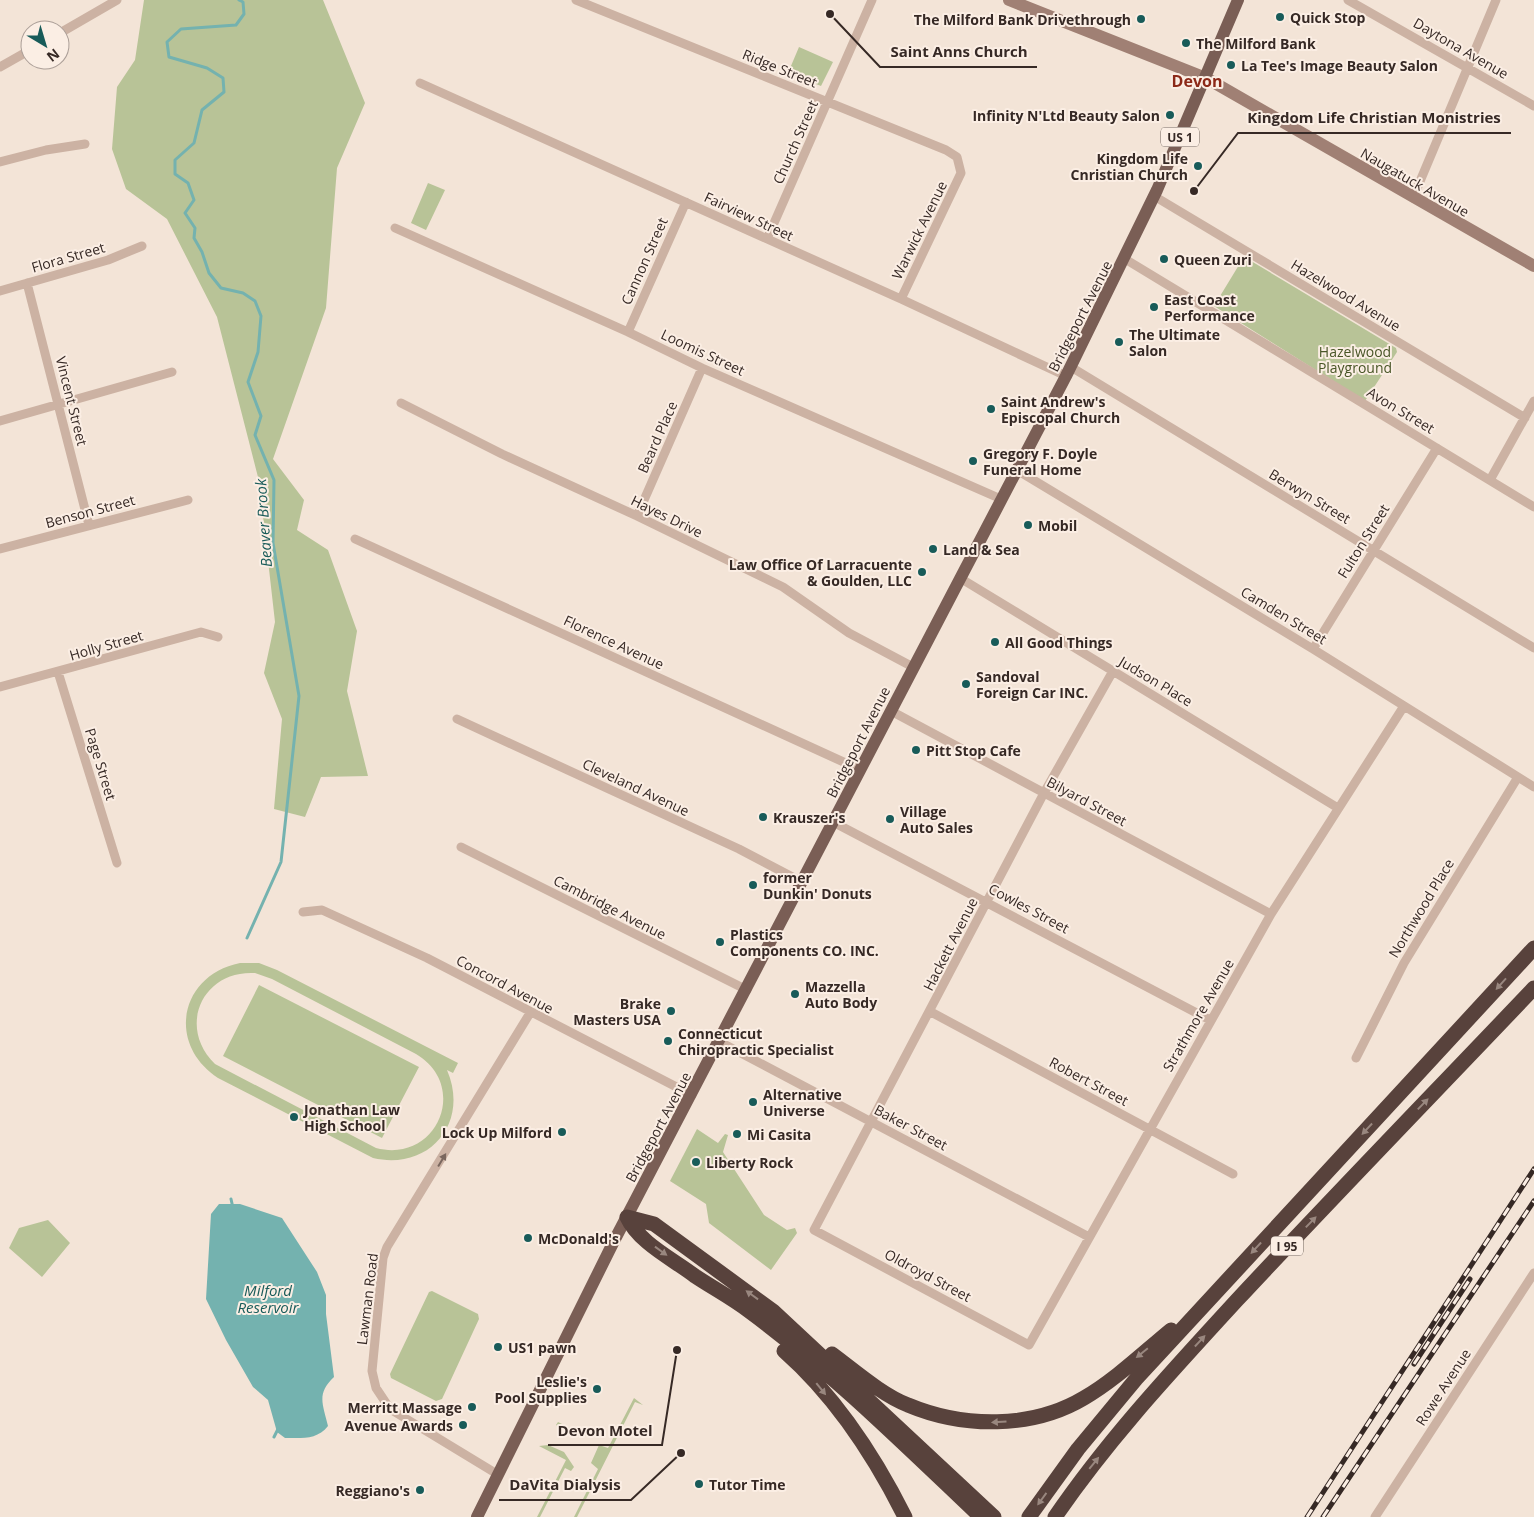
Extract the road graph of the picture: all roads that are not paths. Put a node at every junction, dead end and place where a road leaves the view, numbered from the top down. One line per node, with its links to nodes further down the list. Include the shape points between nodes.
1 (117, 0): 8 (street)
2 (576, 0): 14 (street, Ridge Street)
3 (872, 0): 14 (street, Church Street)
4 (1009, 0): 12 (main road, Naugatuck Avenue)
5 (1238, 0): 12 (main road, Bridgeport Avenue / US 1)
6 (1348, 0): 11 (street, Daytona Avenue)
7 (1496, 0): 11 (street)
8 (70, 26)
9 (20, 56): 10 (street)
10 (0, 67)
11 (1468, 68): 15 (street, Daytona Avenue); 20 (street)
12 (1206, 78): 19 (main road, Bridgeport Avenue / US 1); 20 (main road, Naugatuck Avenue)
13 (420, 83): 21 (street, Fairview Street)
14 (828, 102): 18 (street, Ridge Street, via 946,150 957,157); 23 (street, Church Street)
15 (1534, 106)
16 (85, 144): 17 (street)
17 (0, 162)
18 (961, 173): 29 (street, Warwick Avenue)
19 (1154, 196): 25 (main road, Bridgeport Avenue / US 1); 37 (street, Hazelwood Avenue)
20 (1413, 198): 26 (main road, Naugatuck Avenue)
21 (686, 202): 23 (street, Fairview Street); 30 (street, Cannon Street)
22 (395, 228): 30 (street, Loomis Street)
23 (767, 239): 29 (street, Fairview Street)
24 (142, 246): 27 (street, Flora Street, via 108,260)
25 (1125, 259): 33 (main road, Bridgeport Avenue / US 1); 39 (street, Avon Street)
26 (1534, 266)
27 (26, 283): 28 (street, Flora Street); 36 (street, Vincent Street)
28 (0, 290)
29 (901, 299): 33 (street, Fairview Street)
30 (628, 332): 31 (street, Loomis Street)
31 (702, 368): 42 (street, Loomis Street); 45 (street, Beard Place)
32 (172, 372): 36 (street)
33 (1068, 372): 40 (main road, Bridgeport Avenue / US 1); 49 (street, Berwyn Street)
34 (1534, 401): 37 (street)
35 (401, 403): 45 (street, Hayes Drive)
36 (59, 405): 38 (street); 46 (street, Vincent Street)
37 (1524, 418): 41 (street)
38 (0, 422)
39 (1437, 448): 41 (street, Avon Street); 49 (street, Fulton Street)
40 (1018, 470): 42 (main road, Bridgeport Avenue / US 1); 53 (street, Camden Street)
41 (1490, 480): 44 (street, Avon Street)
42 (1001, 499): 50 (main road, Bridgeport Avenue / US 1)
43 (188, 500): 46 (street, Benson Street)
44 (1534, 507)
45 (636, 516): 54 (street, Hayes Drive, via 783,588 849,633)
46 (89, 525): 48 (street, Benson Street)
47 (355, 539): 61 (street, Florence Avenue)
48 (0, 549)
49 (1373, 550): 52 (street, Berwyn Street); 53 (street, Fulton Street)
50 (960, 578): 54 (main road, Bridgeport Avenue / US 1); 56 (street, Judson Place)
51 (218, 636): 55 (street, Holly Street, via 201,632)
52 (1534, 648)
53 (1313, 649): 58 (street, Camden Street)
54 (913, 668): 59 (main road, Bridgeport Avenue / US 1)
55 (58, 672): 57 (street, Holly Street); 68 (street, Page Street)
56 (1113, 672): 64 (street, Hackett Avenue); 65 (street, Judson Place)
57 (0, 687)
58 (1404, 706): 62 (street, Camden Street); 65 (street, Strathmore Avenue)
59 (891, 711): 61 (main road, Bridgeport Avenue / US 1); 64 (street, Bilyard Street)
60 (457, 719): 69 (street, Cleveland Avenue, via 739,849)
61 (861, 770): 66 (main road, Bridgeport Avenue / US 1)
62 (1518, 777): 63 (street, Camden Street); 80 (street, Northwood Place, via 1404,963)
63 (1534, 788)
64 (1044, 793): 70 (street, Hackett Avenue); 72 (street, Bilyard Street)
65 (1338, 808): 72 (street, Strathmore Avenue)
66 (834, 822): 69 (main road, Bridgeport Avenue / US 1); 70 (street, Cowles Street)
67 (461, 847): 75 (street, Cambridge Avenue)
68 (117, 863)
69 (802, 882): 75 (main road, Bridgeport Avenue / US 1)
70 (988, 902): 76 (street, Hackett Avenue); 78 (street, Cowles Street)
71 (303, 912): 77 (street, Concord Avenue, via 322,910 427,958)
72 (1271, 914): 78 (street, Strathmore Avenue)
73 (1534, 948): 90 (highway, I 95, one-way to 90)
74 (1534, 988): 94 (highway, I 95, one-way to 74, via 1148,1398 1288,1245)
75 (746, 990): 79 (main road, Bridgeport Avenue / US 1)
76 (931, 1012): 82 (street, Hackett Avenue); 83 (street, Robert Street)
77 (530, 1013): 81 (street, Concord Avenue); 93 (street, Lawman Road, one-way to 77, via 390,1409 376,1388 372,1371 383,1258 387,1247)
78 (1210, 1020): 83 (street, Strathmore Avenue)
79 (720, 1042): 81 (main road, Bridgeport Avenue / US 1); 82 (street, Baker Street)
80 (1356, 1058)
81 (692, 1095): 85 (main road, Bridgeport Avenue / US 1)
82 (872, 1122): 86 (street, Hackett Avenue); 87 (street, Baker Street)
83 (1149, 1129): 84 (street, Robert Street); 87 (street, Strathmore Avenue)
84 (1233, 1174)
85 (628, 1217): 89 (highway, one-way to 89, via 635,1230); 91 (highway, one-way to 85, via 654,1224); 93 (main road, Bridgeport Avenue / US 1)
86 (814, 1230): 92 (street, Oldroyd Street)
87 (1090, 1237): 92 (street, Strathmore Avenue)
88 (1534, 1273): 102 (street, Rowe Avenue)
89 (708, 1285): 96 (highway, one-way to 96, via 811,1377 869,1454); 97 (highway, via 780,1335 881,1422)
90 (1207, 1301): 91 (highway, one-way to 91, via 1084,1398 1024,1420 986,1423 944,1416 907,1405); 99 (highway, I 95, one-way to 99, via 1107,1414)
91 (773, 1311): 98 (highway)
92 (1029, 1345)
93 (497, 1474): 95 (main road, Bridgeport Avenue / US 1)
94 (1080, 1481): 100 (highway, I 95); 101 (highway)
95 (477, 1517)
96 (905, 1517)
97 (981, 1517)
98 (994, 1517)
99 (1029, 1517)
100 (1055, 1517)
101 (1065, 1517)
102 (1375, 1517)

